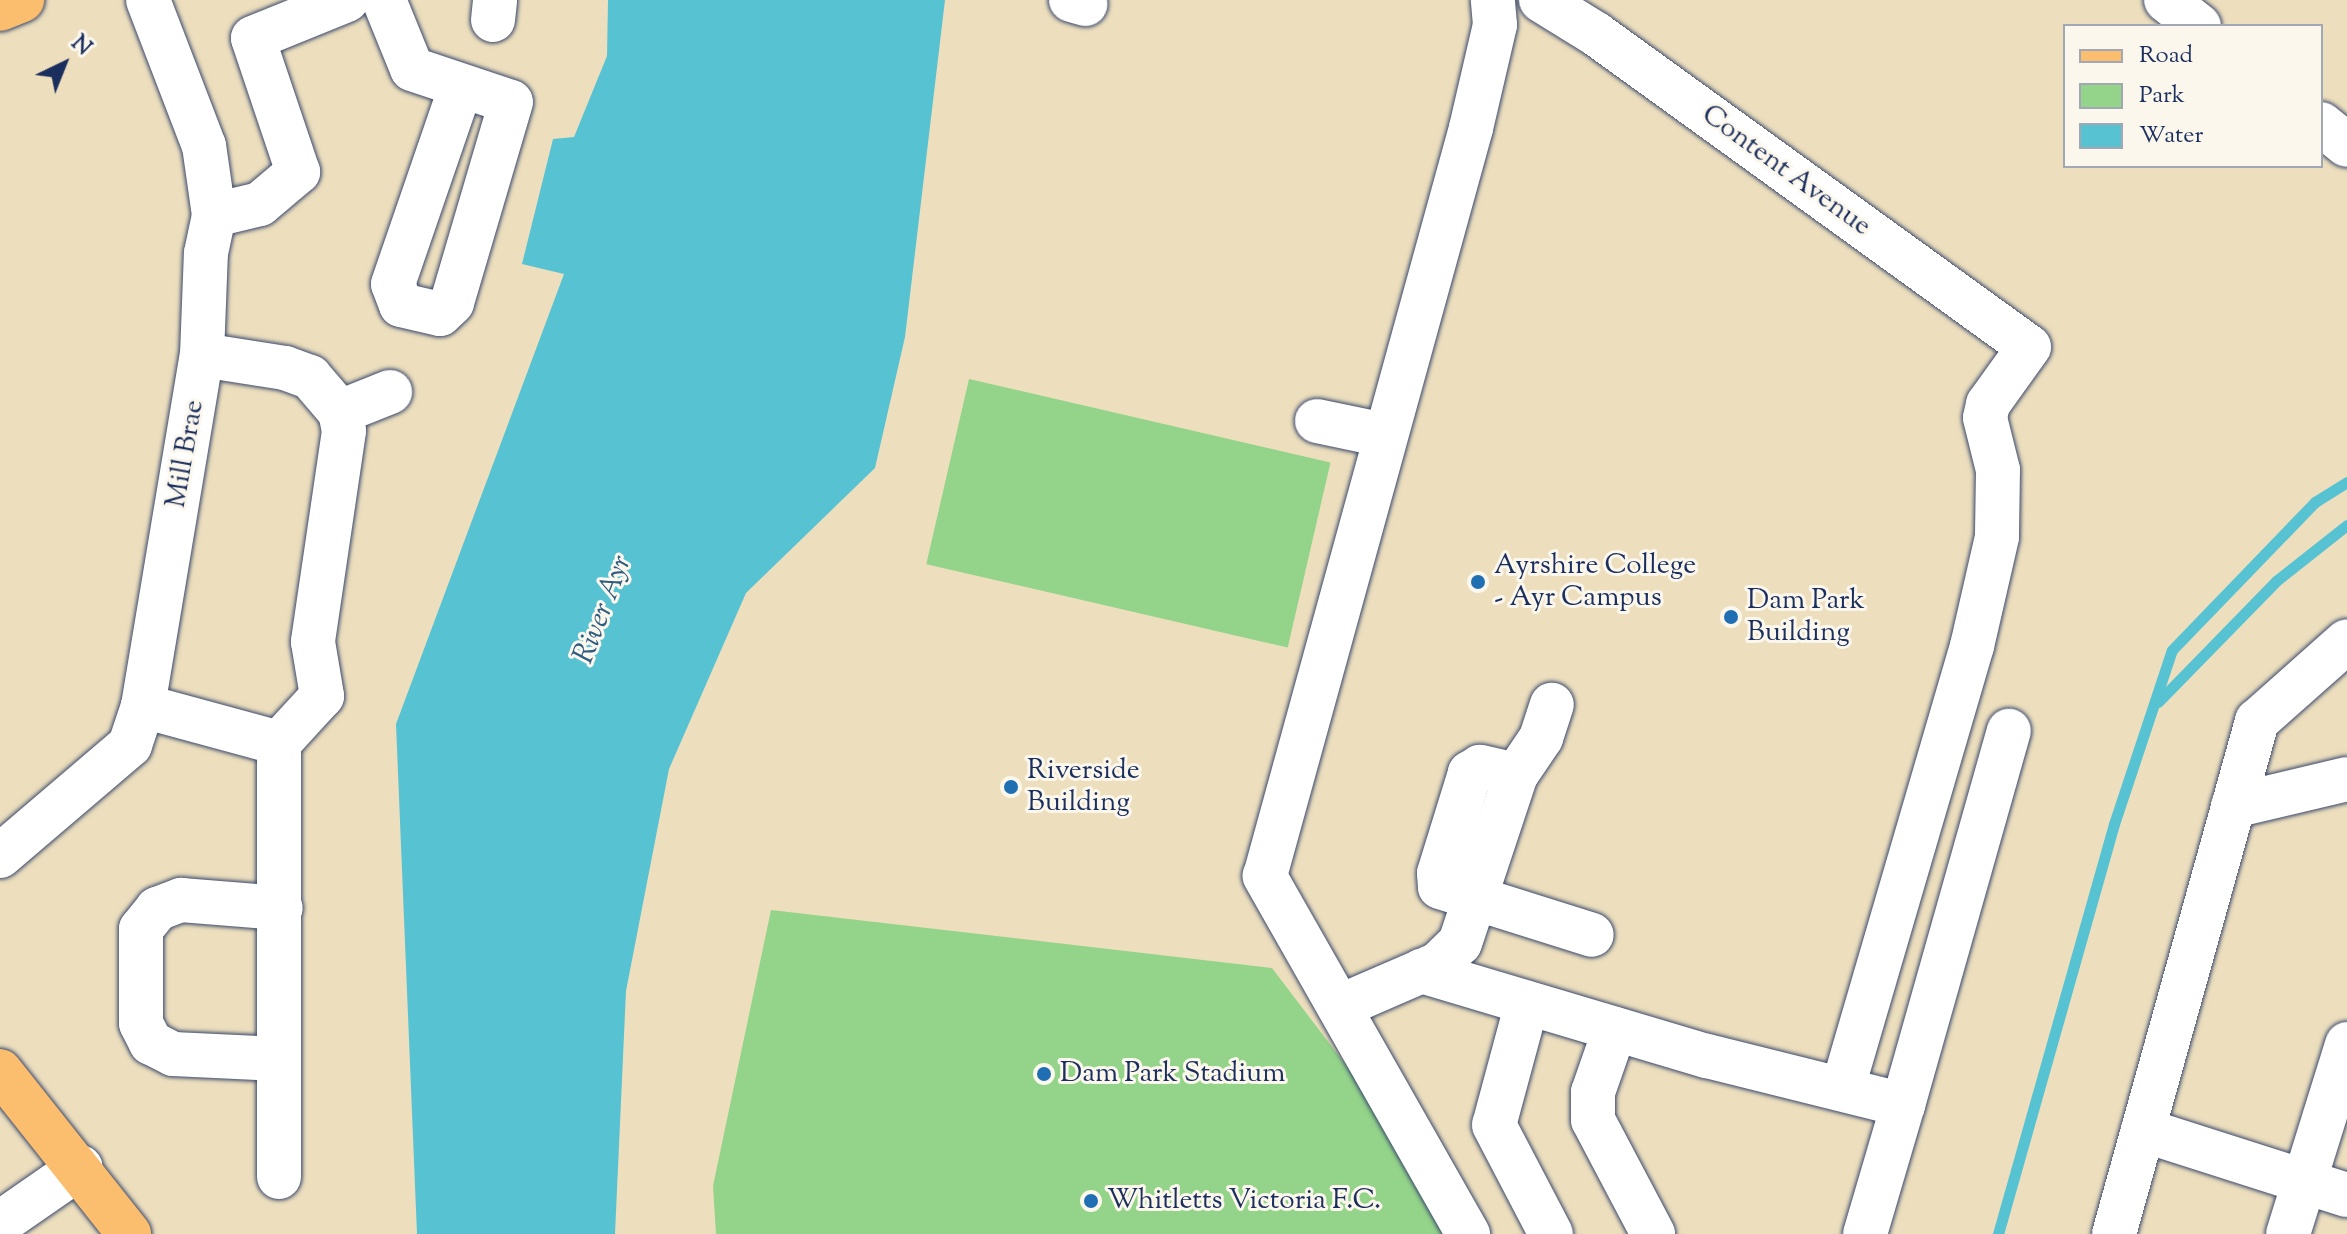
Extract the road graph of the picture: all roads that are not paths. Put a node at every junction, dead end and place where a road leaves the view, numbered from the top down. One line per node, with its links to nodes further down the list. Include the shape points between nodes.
1 (22, 0): 8 (main road)
2 (148, 0): 13 (street, Mill Brae, via 204,146)
3 (347, 0): 13 (street, via 253,38 298,172 260,204)
4 (384, 0): 10 (street, via 412,69)
5 (1493, 0): 18 (street, via 1495,25 1471,128)
6 (1541, 0): 37 (street, Content Avenue, via 1596,34 2029,347 1988,404 1985,418 1998,470 1997,537 1972,646)
7 (2166, 0): 9 (street)
8 (0, 9)
9 (2196, 24)
10 (461, 86)
11 (2323, 126): 12 (street)
12 (2347, 145)
13 (214, 215): 14 (street, Mill Brae, via 206,253)
14 (202, 355): 16 (street, via 310,377); 21 (street, Mill Brae)
15 (390, 392): 16 (street)
16 (340, 412): 23 (street, via 344,431 313,642 322,696)
17 (1317, 421): 18 (street)
18 (1384, 435): 32 (street, via 1265,876)
19 (2347, 641): 25 (street, via 2257,721)
20 (1552, 705): 27 (street, via 1541,738 1516,775)
21 (143, 706): 23 (street); 26 (street, Mill Brae, via 130,745)
22 (2009, 731): 38 (street)
23 (279, 743): 28 (street)
24 (2347, 779): 25 (street)
25 (2233, 806): 39 (street)
26 (0, 856)
27 (1477, 900): 29 (street); 30 (street, via 1460,943)
28 (281, 908): 35 (street); 35 (street, via 181,900 157,909 141,929 141,1023 151,1043 173,1054)
29 (1592, 935)
30 (1421, 971): 31 (street); 32 (street)
31 (1527, 1003): 33 (street); 47 (street, via 1494,1125)
32 (1341, 1006): 46 (street)
33 (1615, 1029): 37 (street); 48 (street, via 1593,1092 1593,1120)
34 (2347, 1044): 42 (street)
35 (279, 1059): 41 (street)
36 (0, 1071): 40 (main road)
37 (1843, 1087): 38 (street)
38 (1903, 1105): 49 (street)
39 (2143, 1130): 42 (street); 50 (street)
40 (81, 1167): 44 (street); 45 (main road)
41 (279, 1177)
42 (2304, 1182): 43 (street); 51 (street)
43 (2347, 1195)
44 (0, 1223)
45 (129, 1234)
46 (1468, 1234)
47 (1551, 1234)
48 (1653, 1234)
49 (1865, 1234)
50 (2114, 1234)
51 (2288, 1234)

